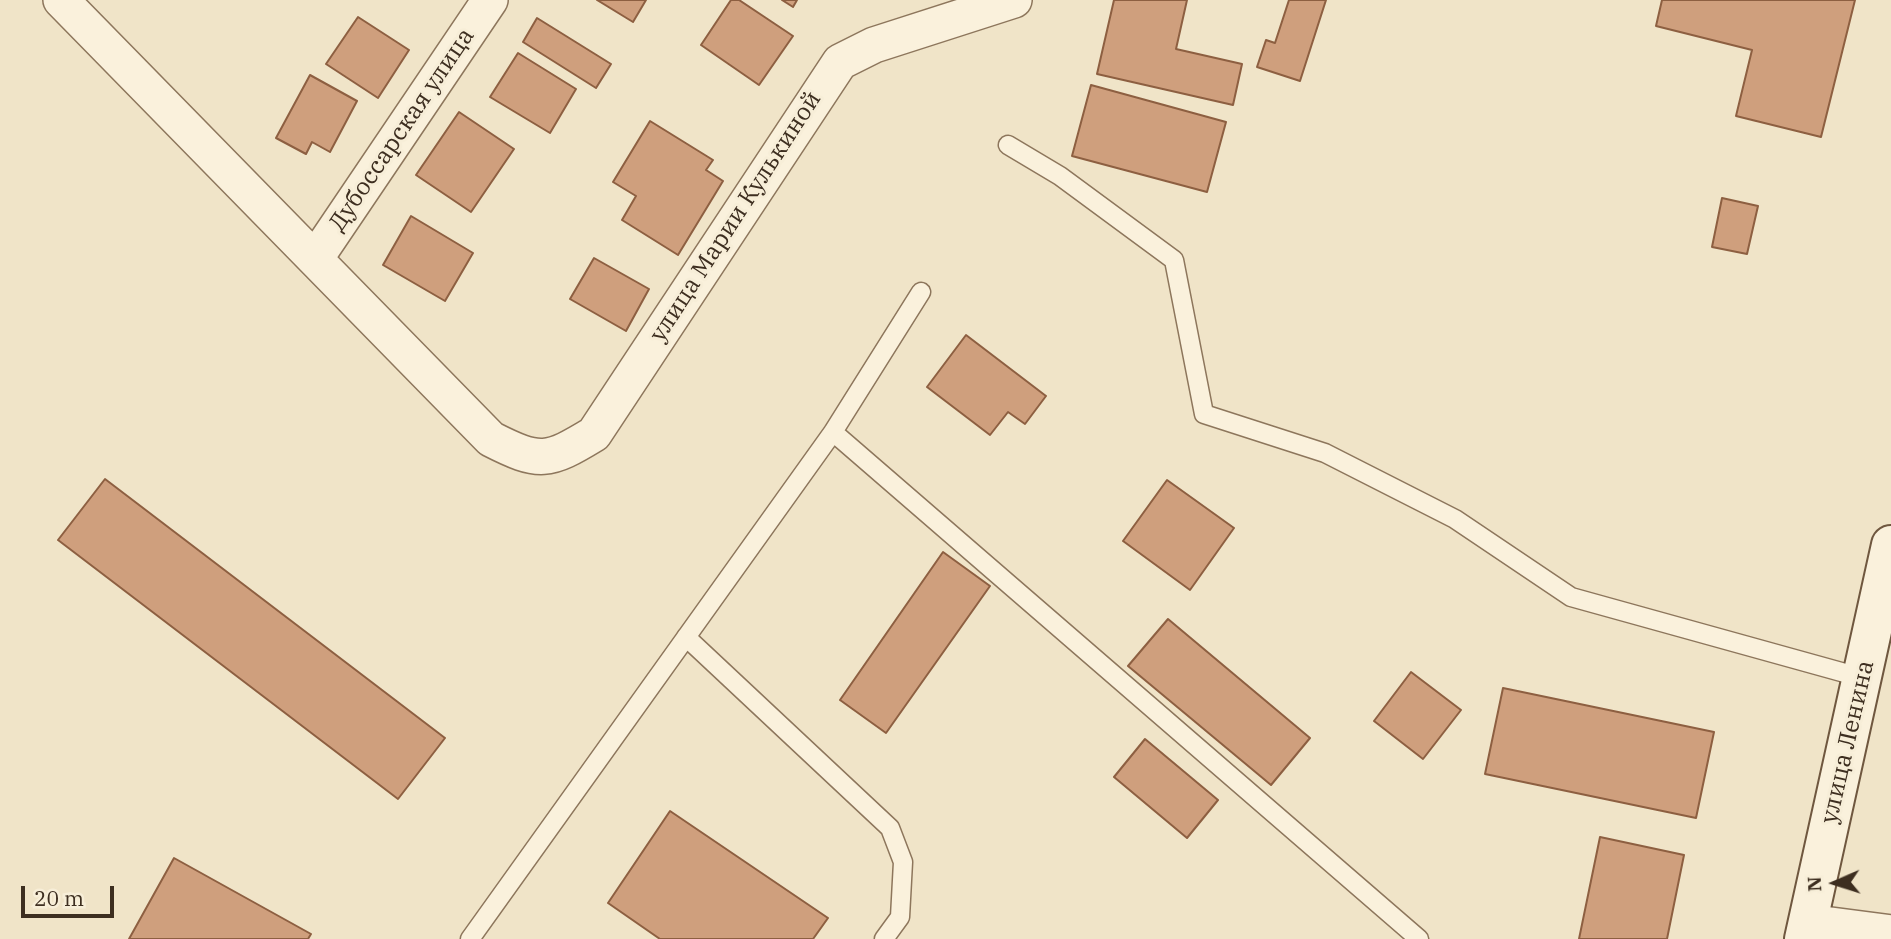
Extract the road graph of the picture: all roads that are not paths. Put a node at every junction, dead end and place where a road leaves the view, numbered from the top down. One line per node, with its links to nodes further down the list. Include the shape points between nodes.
1 (490, 0): 5 (street, Дубоссарская улица)
2 (1014, 0): 5 (street, улица Марии Кулькиной, via 874,45 840,62 594,434 566,452 542,459 491,439)
3 (80, 8): 5 (street)
4 (1008, 145): 10 (lane, via 1060,176 1174,260 1204,414 1325,453 1455,519 1571,597)
5 (315, 259)
6 (920, 292): 7 (lane)
7 (833, 432): 9 (lane); 15 (lane)
8 (1891, 545): 10 (street, улица Ленина)
9 (686, 637): 13 (lane); 14 (lane, via 890,828 903,862 900,917)
10 (1863, 678): 11 (street, улица Ленина)
11 (1806, 931): 12 (street)
12 (1891, 933)
13 (470, 939)
14 (884, 939)
15 (1419, 939)

